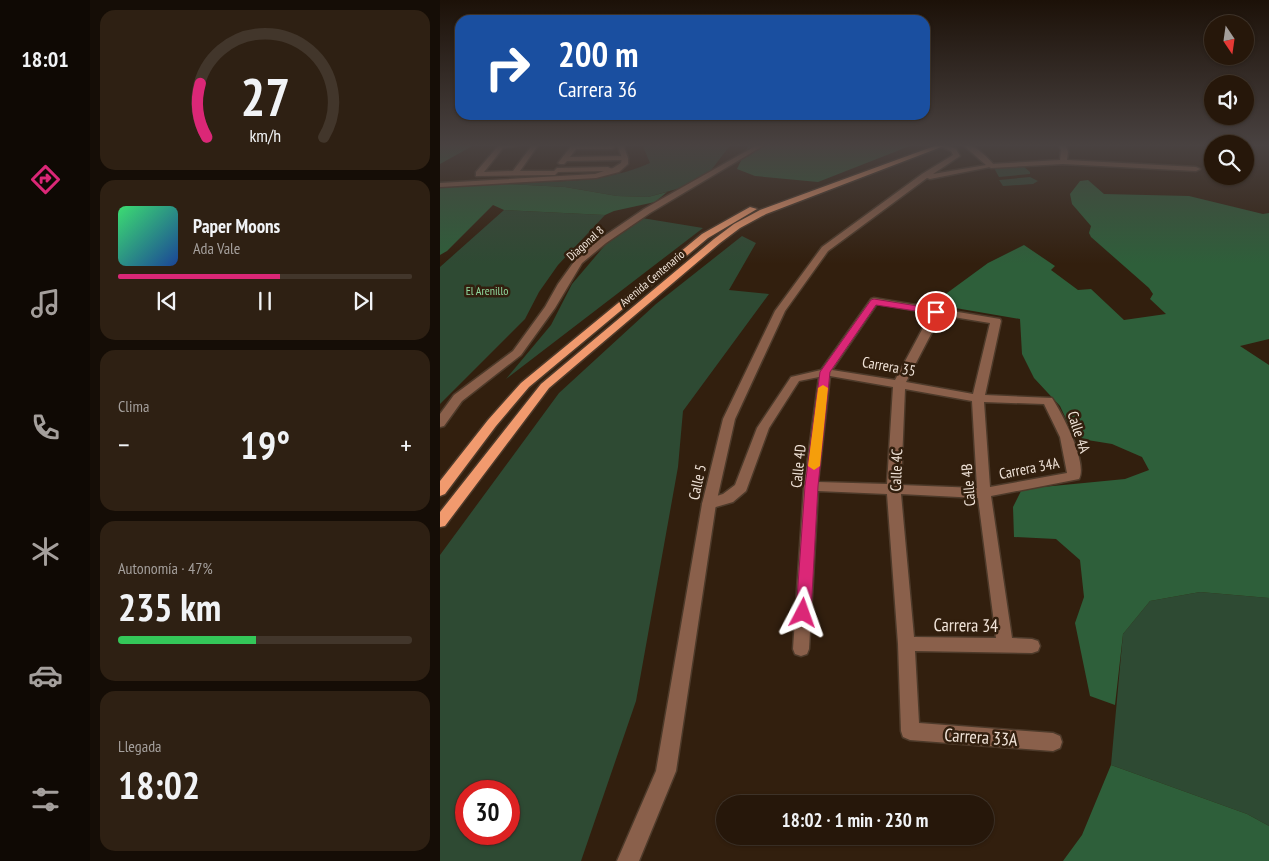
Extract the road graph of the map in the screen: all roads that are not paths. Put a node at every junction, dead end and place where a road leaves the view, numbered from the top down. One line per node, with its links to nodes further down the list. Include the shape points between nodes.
1 (693, 184): 10 (street, Diagonal 8, via 647,211 579,262 517,353 458,398)
2 (819, 184): 14 (main road, Avenida Centenario, via 754,208 714,230 525,385)
3 (836, 184): 17 (main road, Avenida Centenario, via 763,212 737,226 545,386)
4 (914, 184): 16 (street, Calle 5, via 825,249 780,311 730,419)
5 (936, 312): 6 (street, Calle 4D, via 874,302); 7 (street, Calle 4C); 8 (street, Calle 4B, via 996,321)
6 (825, 372): 7 (street, Carrera 35); 12 (street, Calle 4D); 16 (street, Carrera 35, via 794,379 763,428 741,488 728,498)
7 (899, 384): 8 (street, Carrera 35); 13 (street, Calle 4C)
8 (978, 398): 9 (street, Carrera 35); 15 (street, Calle 4B)
9 (1048, 401): 11 (street, Calle 4A, via 1058,415 1072,456)
10 (440, 423)
11 (1074, 476): 15 (street, Carrera 34A)
12 (811, 486): 13 (street, Carrera 34A); 21 (street, Calle 4D)
13 (894, 490): 15 (street, Carrera 34A); 18 (street, Calle 4C)
14 (440, 491)
15 (984, 493): 19 (street, Calle 4B)
16 (709, 504): 24 (street, Calle 5, via 666,771)
17 (440, 522)
18 (906, 640): 19 (street, Carrera 34); 22 (street, Calle 4C)
19 (1005, 646): 20 (street, Carrera 34)
20 (1032, 646)
21 (801, 649)
22 (910, 731): 23 (street, Carrera 33A)
23 (1053, 742)
24 (628, 861)

